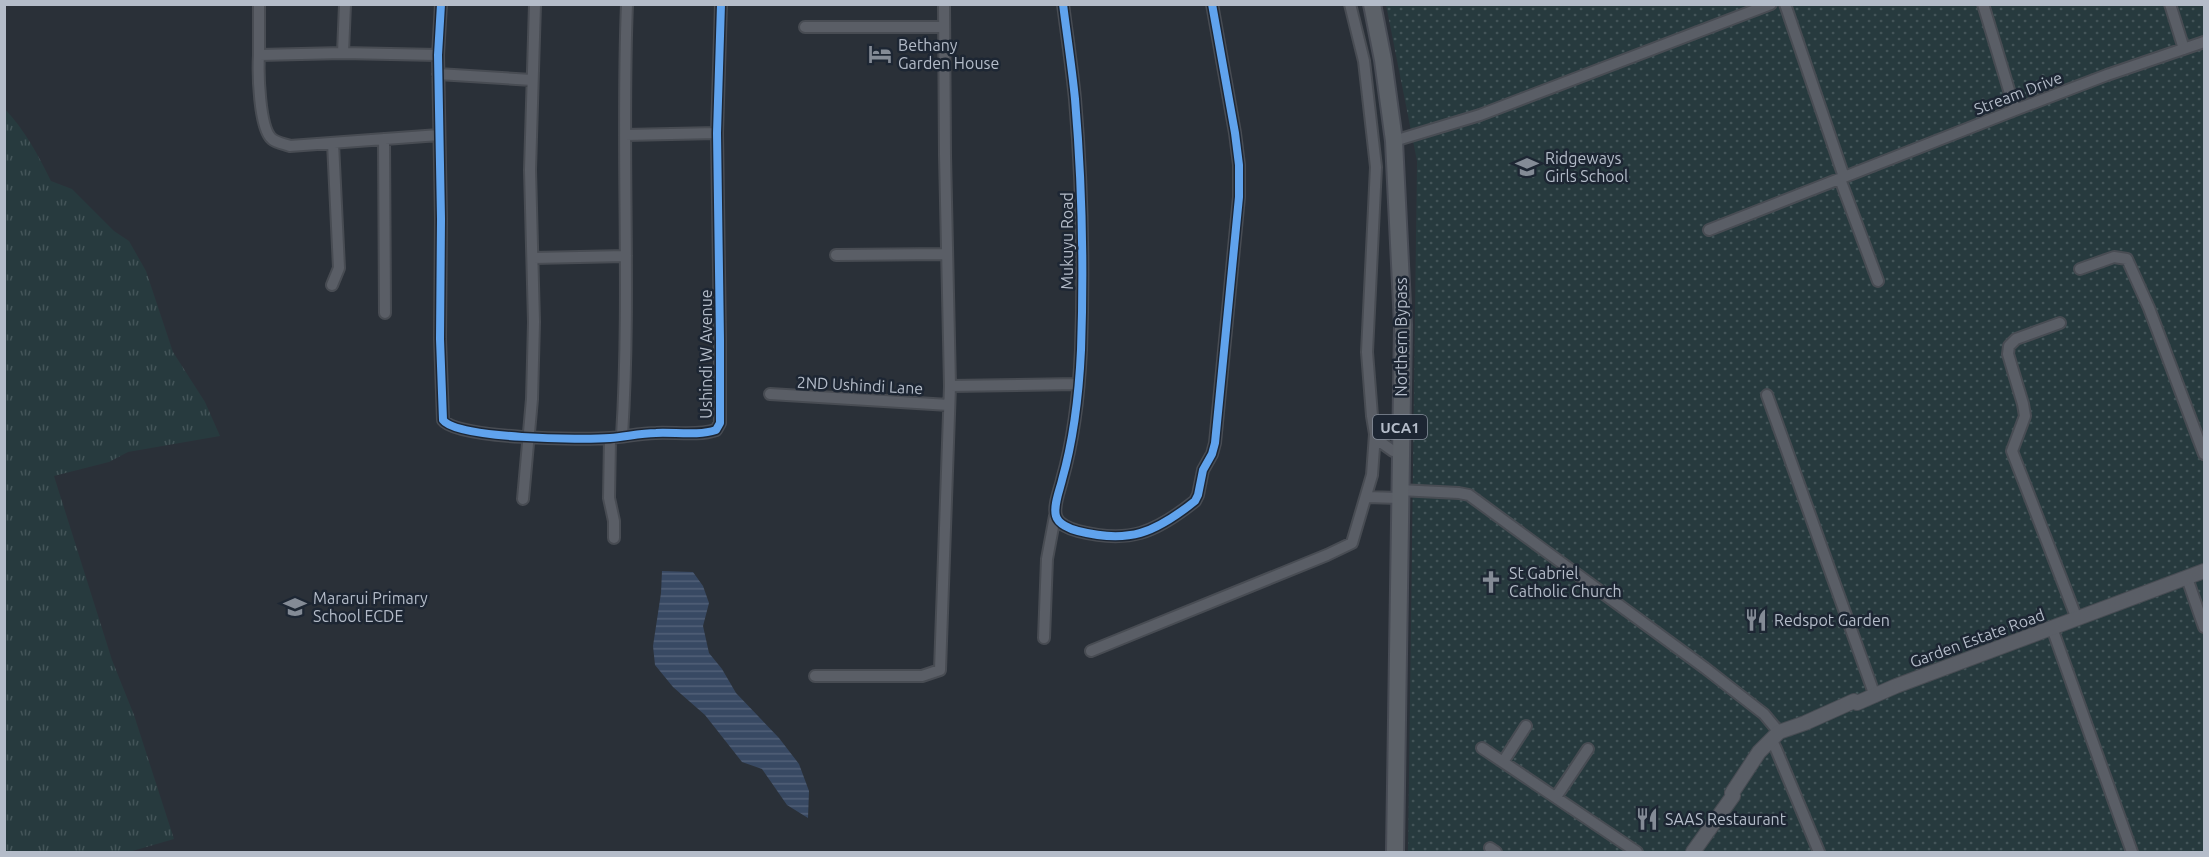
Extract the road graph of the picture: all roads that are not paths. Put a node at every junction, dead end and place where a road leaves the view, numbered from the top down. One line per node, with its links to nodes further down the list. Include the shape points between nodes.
1 (259, 4): 22 (street)
2 (345, 4): 20 (street)
3 (441, 4): 21 (street)
4 (535, 4): 24 (street)
5 (627, 4): 28 (street)
6 (721, 4): 26 (street, Ushindi W Avenue)
7 (944, 4): 17 (street)
8 (1063, 4): 45 (street, Mukuyu Road, via 1080,172)
9 (1212, 4): 59 (street, via 1239,165 1239,205 1212,454 1203,470 1195,501 1155,528 1128,536 1103,536 1072,529)
10 (1350, 4): 33 (street, via 1364,61)
11 (1372, 4): 30 (main road, Northern Bypass / UCA1)
12 (1772, 4): 30 (street, via 1480,115)
13 (1785, 4): 34 (street)
14 (1983, 4): 25 (street)
15 (2170, 4): 19 (street)
16 (805, 27): 17 (street)
17 (944, 27): 36 (street)
18 (2205, 42): 19 (street, Stream Drive)
19 (2184, 49): 25 (street, Stream Drive)
20 (343, 53): 21 (street); 22 (street)
21 (438, 54): 23 (street)
22 (259, 55): 31 (street, via 266,129 272,139 291,146)
23 (438, 74): 24 (street); 27 (street)
24 (532, 80): 39 (street)
25 (2015, 110): 34 (street, Stream Drive)
26 (717, 133): 28 (street); 51 (street, Ushindi W Avenue, via 718,427 705,432)
27 (439, 135): 29 (street); 52 (street, Ushindi W Avenue, via 442,416 445,424 459,429)
28 (626, 135): 38 (street)
29 (384, 139): 31 (street); 43 (street)
30 (1394, 141): 32 (main road, Northern Bypass / UCA1)
31 (333, 143): 42 (street, via 339,268)
32 (1396, 164): 33 (street); 54 (main road, Northern Bypass / UCA1, via 1403,325)
33 (1376, 167): 50 (street, via 1367,352)
34 (1842, 178): 35 (street, Stream Drive); 41 (street)
35 (1709, 230)
36 (946, 254): 37 (street); 46 (street)
37 (836, 255)
38 (626, 256): 39 (street); 51 (street)
39 (533, 258): 52 (street, via 532,399)
40 (2080, 268): 55 (street, via 2114,257 2127,259)
41 (1878, 282)
42 (332, 285)
43 (385, 313)
44 (2060, 323): 63 (street, via 2016,339 2009,346 2025,416 2012,451)
45 (1078, 384): 46 (street); 59 (street, Mukuyu Road, via 1071,451)
46 (950, 386): 49 (street)
47 (770, 394): 49 (street, 2ND Ushindi Lane)
48 (1767, 394): 69 (street)
49 (949, 405): 68 (street, via 940,670 922,675)
50 (1375, 434): 54 (street, via 1387,447); 57 (street)
51 (622, 436): 53 (street, Ushindi W Avenue)
52 (527, 438): 53 (street, Ushindi W Avenue); 58 (street)
53 (610, 438): 60 (street, via 609,498)
54 (1400, 453): 56 (main road, Northern Bypass / UCA1)
55 (2205, 454)
56 (1399, 494): 57 (street); 71 (street, via 1469,495 1705,668 1764,714); 77 (main road, Northern Bypass / UCA1)
57 (1366, 497): 67 (street, via 1354,539 1346,548)
58 (523, 499)
59 (1056, 516): 66 (street, Mukuyu Road, via 1047,559)
60 (614, 538)
61 (2205, 571): 62 (street, Garden Estate Road)
62 (2187, 578): 63 (street, Garden Estate Road); 64 (street)
63 (2077, 619): 65 (street, Garden Estate Road)
64 (2205, 627)
65 (2052, 628): 69 (street, Garden Estate Road); 81 (street)
66 (1044, 638)
67 (1091, 651)
68 (815, 676)
69 (1875, 696): 71 (street, Garden Estate Road)
70 (1526, 726): 75 (street)
71 (1779, 732): 72 (street, Garden Estate Road)
72 (1767, 743): 79 (street, Garden Estate Road); 80 (street, via 1776,748)
73 (1482, 748): 75 (street)
74 (1588, 749): 76 (street)
75 (1503, 762): 76 (street)
76 (1556, 797): 78 (street)
77 (1395, 852)
78 (1637, 852)
79 (1693, 852)
80 (1819, 852)
81 (2132, 852)

